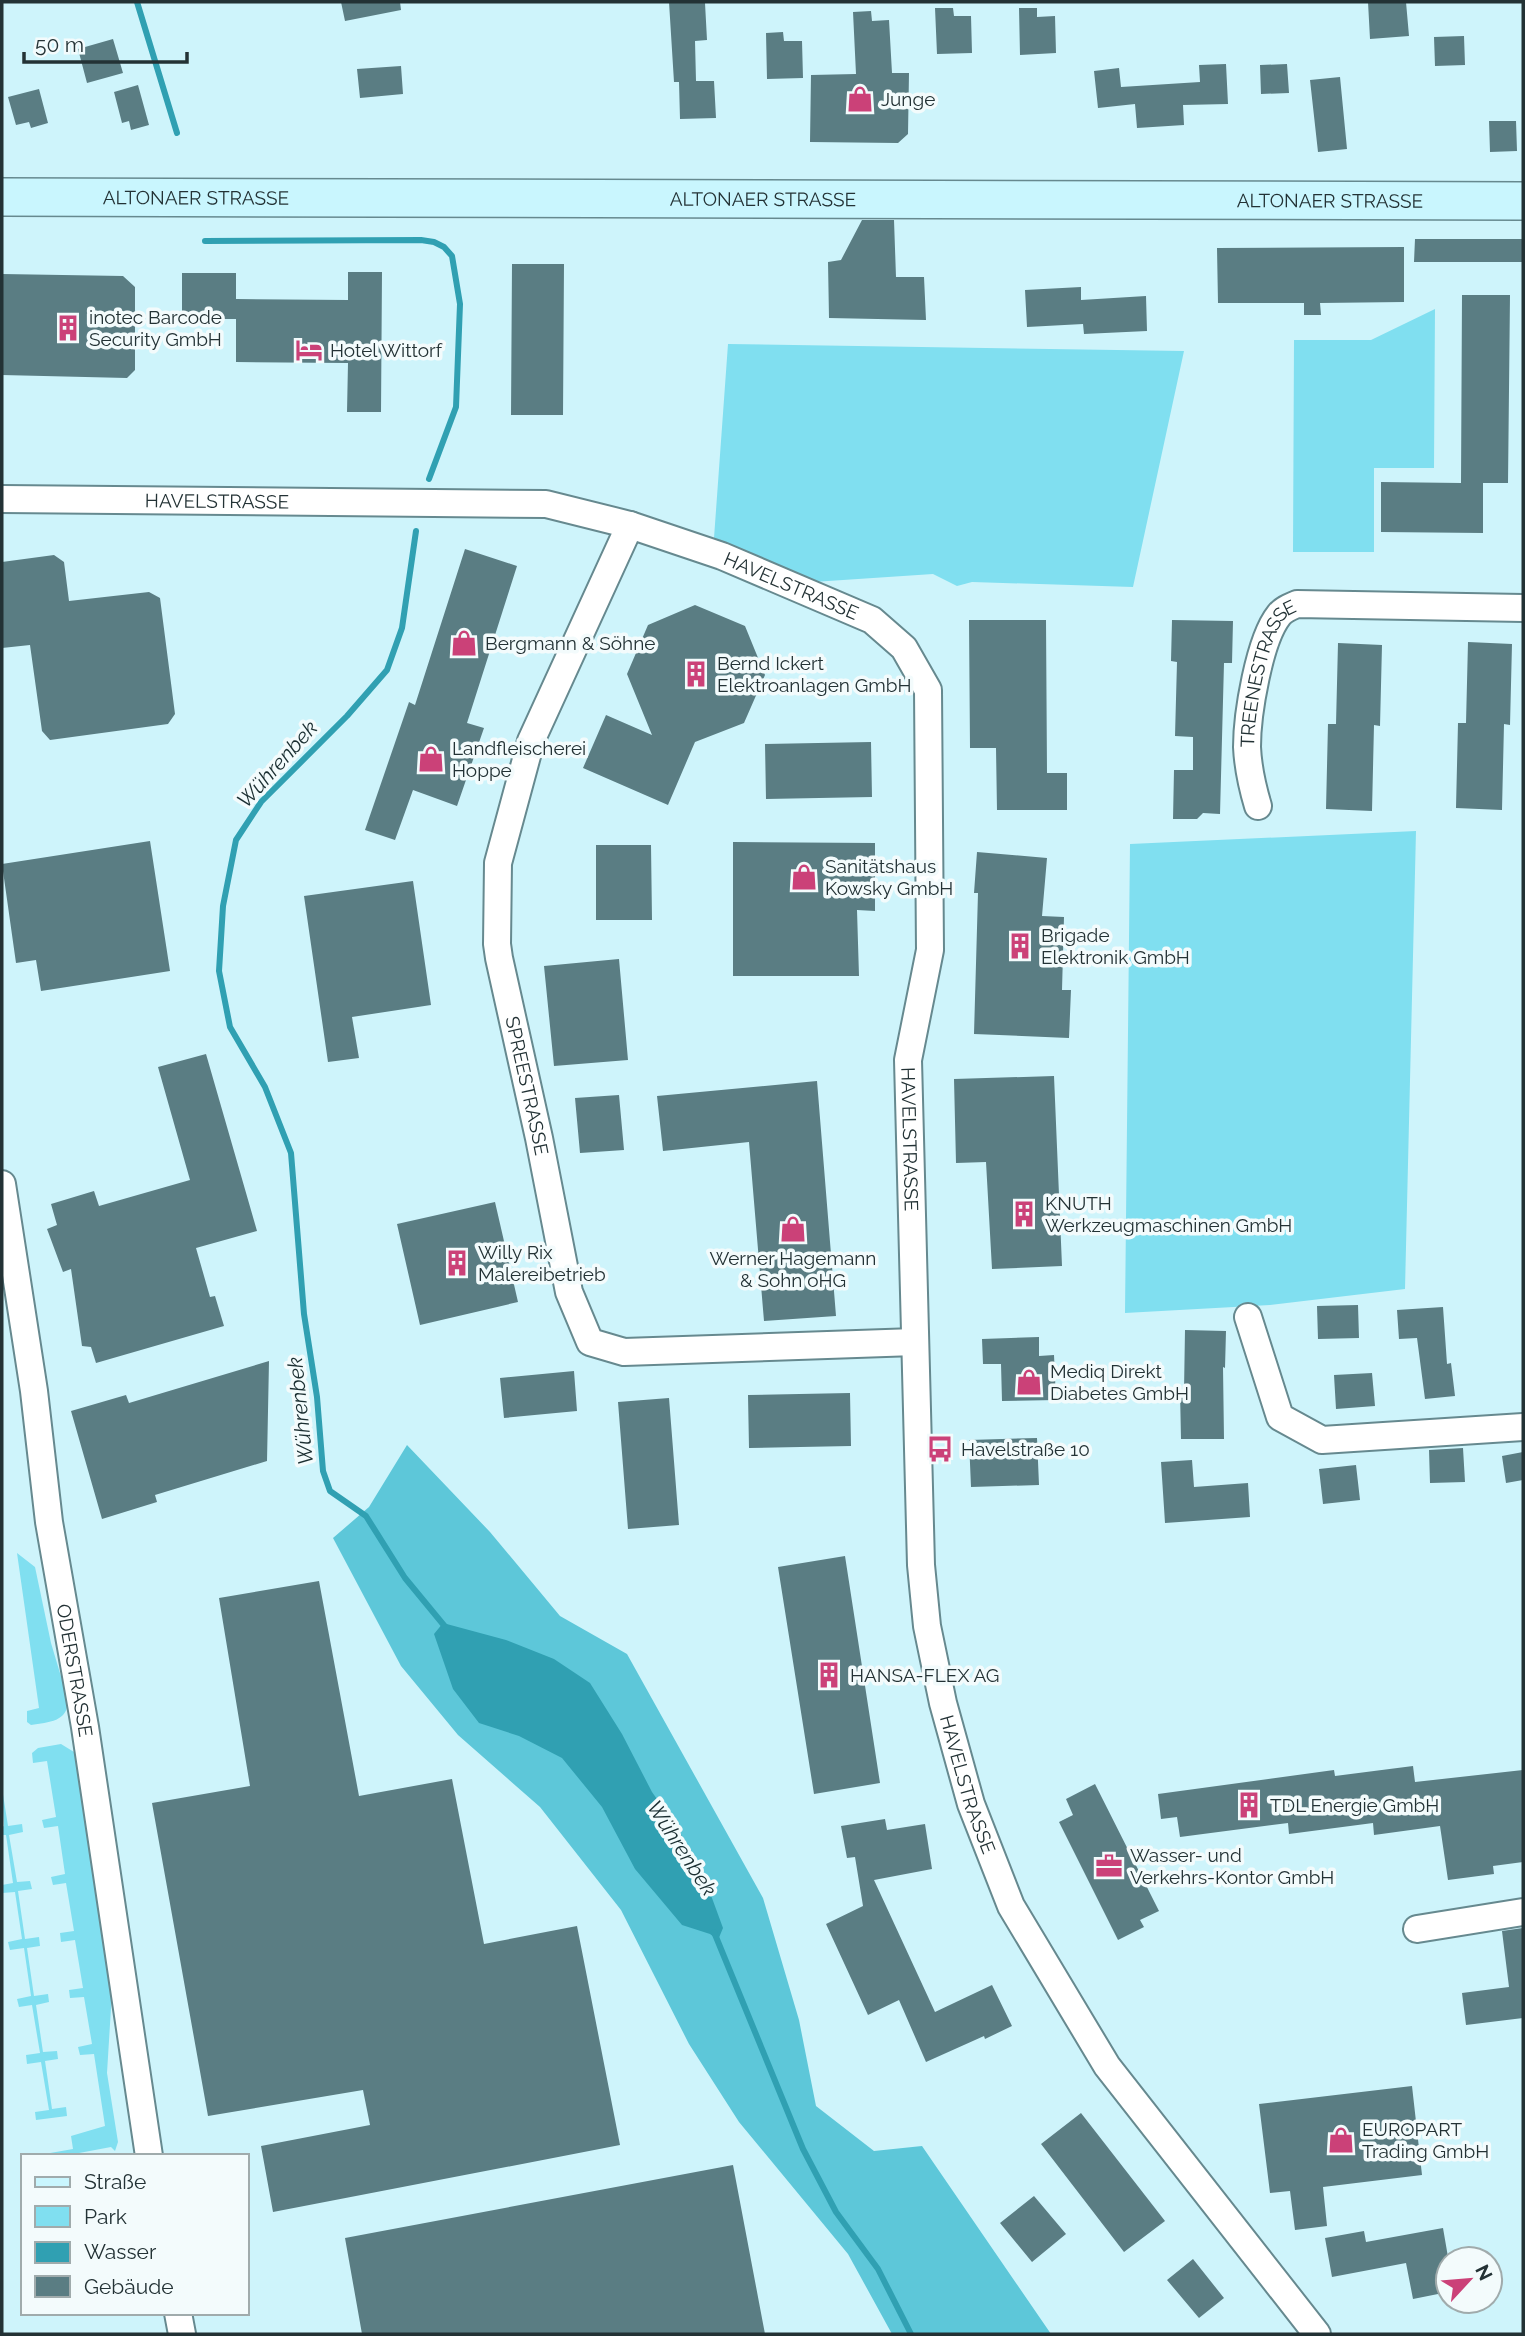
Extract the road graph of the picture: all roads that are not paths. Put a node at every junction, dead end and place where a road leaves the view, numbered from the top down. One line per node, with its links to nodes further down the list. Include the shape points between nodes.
1 (2, 197): 2 (main road, ALTONAER STRASSE)
2 (1523, 201)
3 (2, 499): 4 (street, HAVELSTRASSE, via 546,504)
4 (630, 525): 9 (street, HAVELSTRASSE, via 722,556 872,620 904,648 928,690 930,950 908,1060); 9 (street, SPREESTRASSE, via 530,741 498,863 497,944 569,1292 590,1342 624,1352)
5 (1523, 607): 6 (street, TREENESTRASSE, via 1297,604 1287,608 1265,644 1248,720 1250,778)
6 (1258, 806)
7 (2, 1184): 13 (street, ODERSTRASSE, via 49,1522 85,1727)
8 (1248, 1317): 10 (street, via 1280,1417 1322,1440)
9 (915, 1342): 16 (street, HAVELSTRASSE, via 927,1626 971,1804 1010,1906 1107,2066)
10 (1523, 1427)
11 (1523, 1912): 12 (street)
12 (1417, 1929)
13 (149, 2154)
14 (178, 2315): 15 (street)
15 (182, 2334)
16 (1317, 2334)

